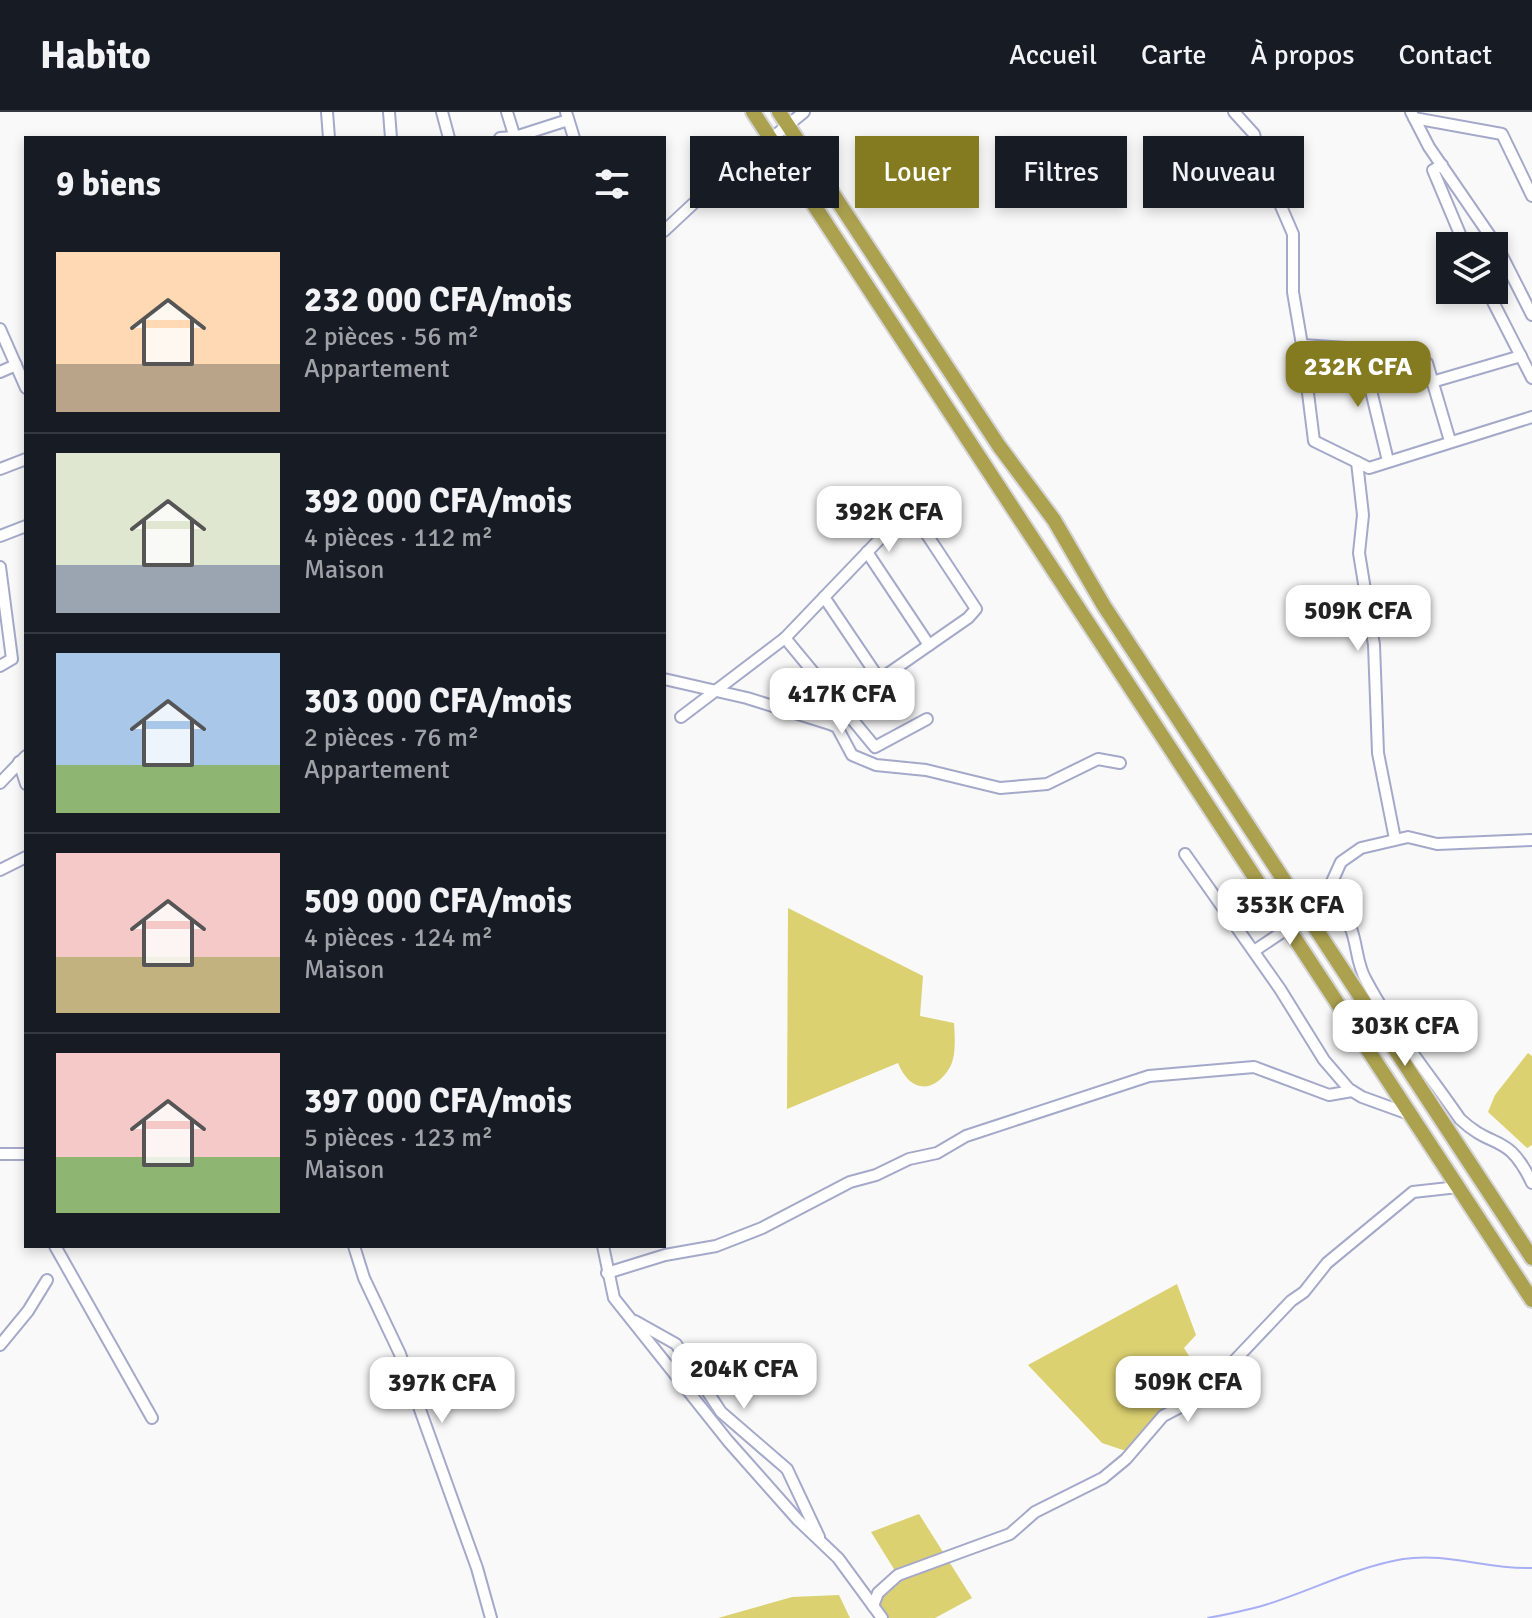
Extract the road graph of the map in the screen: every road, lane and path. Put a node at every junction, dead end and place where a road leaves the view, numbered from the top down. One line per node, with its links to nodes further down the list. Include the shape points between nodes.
1 (327, 112): 12 (street)
2 (389, 112): 13 (street)
3 (442, 112): 14 (street)
4 (507, 112): 15 (street)
5 (753, 112): 18 (highway)
6 (779, 112): 11 (highway)
7 (804, 112): 11 (street)
8 (1234, 112): 29 (street, via 1254,134 1293,234 1293,292)
9 (1413, 115): 20 (street); 21 (street, via 1502,134)
10 (567, 116): 16 (street); 17 (street)
11 (788, 125): 19 (street); 66 (highway, via 999,446 1054,520 1104,606)
12 (329, 136)
13 (391, 136)
14 (448, 136)
15 (514, 136)
16 (520, 136)
17 (573, 136)
18 (768, 136)
19 (775, 136)
20 (1442, 165): 25 (street, via 1433,170); 27 (street, via 1497,246)
21 (1532, 196)
22 (691, 208): 24 (street)
23 (815, 208): 67 (highway)
24 (666, 229)
25 (1459, 232)
26 (1494, 304): 31 (street)
27 (1532, 315)
28 (0, 329): 32 (street)
29 (1302, 345): 30 (street); 41 (street, via 1314,441)
30 (1361, 349): 35 (street, via 1427,363); 40 (street)
31 (1521, 356): 34 (street); 35 (street)
32 (16, 365): 33 (street); 36 (street)
33 (0, 372)
34 (1532, 378)
35 (1432, 382): 38 (street)
36 (24, 383)
37 (1532, 417): 38 (street)
38 (1450, 441): 40 (street)
39 (24, 460): 42 (street)
40 (1388, 461): 41 (street, via 1369,468)
41 (1357, 462): 60 (street, via 1363,515 1359,553 1374,645 1378,753)
42 (0, 469)
43 (24, 527): 44 (street)
44 (0, 536)
45 (867, 552): 47 (street); 49 (street); 49 (street, via 898,520 912,519 974,600 973,614)
46 (0, 567): 50 (street, via 12,659)
47 (824, 597): 48 (street); 52 (street)
48 (785, 638): 53 (street); 54 (street)
49 (929, 645): 52 (street)
50 (0, 666)
51 (666, 679): 53 (street)
52 (880, 680): 54 (street)
53 (717, 690): 55 (street); 58 (street, via 837,727 852,755 876,765 926,770 1000,788 1047,784 1098,759)
54 (840, 707): 56 (street, via 875,747)
55 (681, 717)
56 (927, 719)
57 (23, 759): 59 (street)
58 (1120, 763)
59 (0, 783)
60 (1395, 839): 61 (street, via 1437,844); 65 (street, via 1361,848 1341,862)
61 (1532, 840)
62 (1185, 854): 68 (street)
63 (24, 858): 64 (street)
64 (0, 870)
65 (1321, 906): 66 (street); 73 (street, via 1330,904 1344,917 1357,941 1365,979 1460,1119 1516,1153)
66 (1308, 915): 67 (street); 78 (highway)
67 (1287, 929): 68 (street); 70 (highway)
68 (1254, 951): 69 (street, via 1324,1060)
69 (1352, 1091): 70 (street); 79 (street, via 1329,1095 1254,1067 1149,1076 966,1136 937,1153 850,1182 716,1246)
70 (1409, 1114): 74 (highway)
71 (0, 1154): 72 (street)
72 (24, 1154)
73 (1532, 1183)
74 (1458, 1187): 81 (highway); 86 (street, via 1413,1192 1327,1263 1201,1396 1163,1416 1103,1478 1035,1512 1010,1534 898,1575 878,1593)
75 (56, 1248): 84 (street)
76 (355, 1248): 87 (street, via 400,1354)
77 (603, 1248): 79 (street)
78 (1532, 1258)
79 (607, 1273): 82 (street, via 614,1298)
80 (47, 1280): 83 (street)
81 (1532, 1300)
82 (628, 1317): 85 (street, via 728,1441); 85 (street, via 676,1344 721,1412 787,1469)
83 (0, 1345)
84 (152, 1418)
85 (820, 1539): 86 (street)
86 (873, 1606): 88 (street)
87 (491, 1618)
88 (882, 1618)

